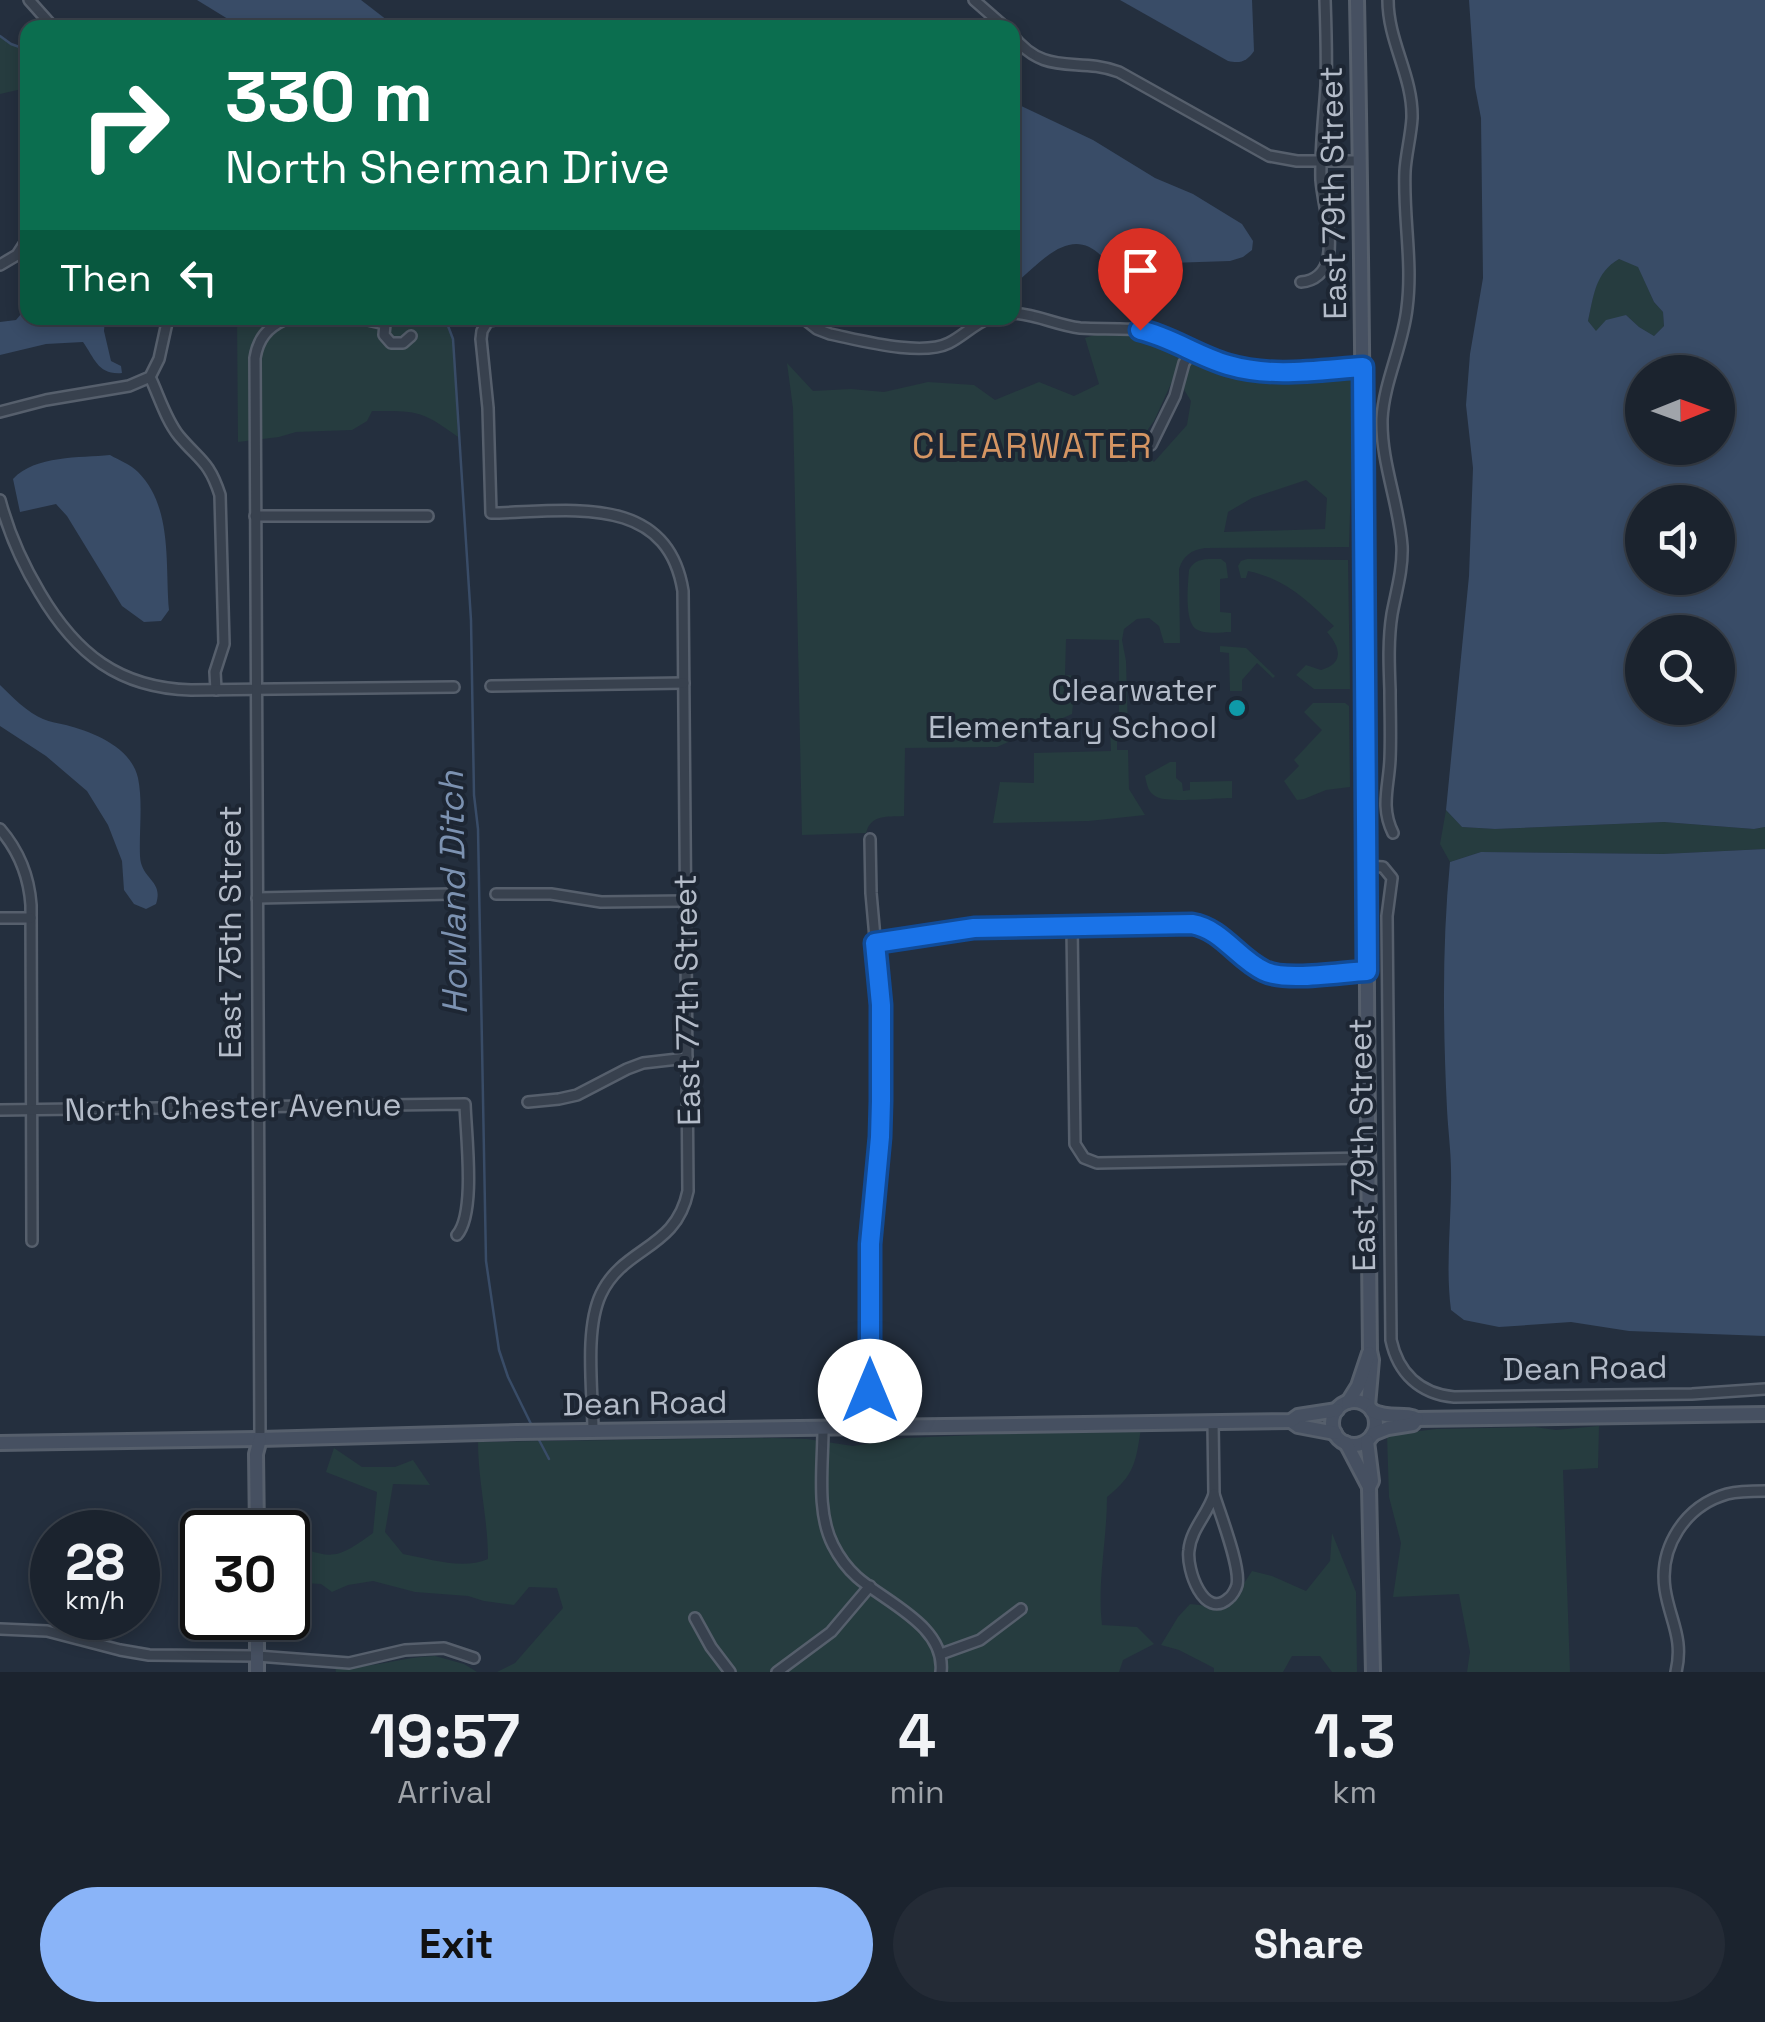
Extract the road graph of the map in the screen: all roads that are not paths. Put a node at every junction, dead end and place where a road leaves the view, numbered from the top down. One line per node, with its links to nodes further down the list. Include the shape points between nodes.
1 (29, 0): 6 (street)
2 (974, 0): 7 (street)
3 (1325, 0): 9 (street)
4 (1357, 0): 10 (street, East 79th Street)
5 (1388, 0): 34 (street, via 1412,104 1405,171 1408,307 1382,420 1402,543 1390,633 1385,794)
6 (47, 20)
7 (997, 20)
8 (1020, 44): 9 (street, via 1048,62 1119,72 1265,154)
9 (1322, 161): 10 (street); 11 (street, via 1328,258 1319,275)
10 (1360, 161): 21 (street, East 79th Street)
11 (1301, 282)
12 (1020, 314): 20 (street, via 1077,327 1140,330)
13 (166, 325): 22 (street)
14 (276, 325): 26 (street, East 75th Street, via 256,349)
15 (385, 325): 19 (street, East 75th Street, via 391,343)
16 (485, 325): 28 (street, East 77th Street, via 491,513 614,514 658,537 674,556 683,591)
17 (813, 325): 18 (street, via 918,350 947,344)
18 (975, 325)
19 (410, 336)
20 (1193, 350): 21 (street, via 1257,371); 24 (street)
21 (1363, 367): 36 (street, East 79th Street)
22 (150, 378): 23 (street); 32 (street, via 177,434 203,459 220,495 224,644)
23 (0, 412)
24 (1151, 445)
25 (0, 500): 32 (street, via 28,573 86,653 151,686)
26 (255, 516): 27 (street); 31 (street, East 75th Street)
27 (428, 516)
28 (684, 683): 30 (street); 40 (street, East 77th Street)
29 (454, 686): 31 (street)
30 (491, 686)
31 (256, 688): 32 (street); 39 (street, East 75th Street)
32 (216, 690)
33 (0, 828): 42 (street, via 24,867)
34 (1393, 833)
35 (870, 839): 44 (street)
36 (1366, 866): 45 (street, East 79th Street); 55 (street, East 79th Street, via 1383,867 1392,878 1391,1337)
37 (452, 894): 39 (street)
38 (496, 894): 40 (street)
39 (257, 898): 48 (street, East 75th Street)
40 (686, 901): 46 (street, East 77th Street)
41 (0, 918): 42 (street)
42 (32, 918): 50 (street)
43 (1072, 926): 44 (street, via 968,929); 45 (street, via 1195,924 1270,974); 51 (street, via 1075,1144 1082,1157 1097,1163)
44 (875, 943): 63 (street, via 881,1101 870,1244)
45 (1367, 971): 51 (street, East 79th Street)
46 (688, 1058): 47 (street, via 649,1062 577,1094); 65 (street, East 77th Street, via 686,1204 673,1227 616,1272 600,1297 591,1331)
47 (528, 1102)
48 (258, 1107): 50 (street, North Chester Avenue); 52 (street, North Chester Avenue, via 465,1104 468,1206); 68 (street, East 75th Street)
49 (0, 1110): 50 (street, North Chester Avenue)
50 (32, 1110): 53 (street)
51 (1368, 1158): 54 (street, East 79th Street)
52 (457, 1236)
53 (32, 1242)
54 (1370, 1351): 57 (street, East 79th Street); 58 (street, East 79th Street)
55 (1410, 1378): 56 (street, Dean Road, via 1454,1398)
56 (1763, 1389): 59 (street)
57 (1343, 1406): 58 (street, via 1360,1402); 61 (street, Dean Road); 66 (street)
58 (1370, 1408): 60 (street, Dean Road); 67 (street, via 1376,1424)
59 (1764, 1414): 60 (street, Dean Road)
60 (1417, 1419): 67 (street, Dean Road)
61 (1291, 1421): 62 (street, Dean Road); 66 (street, Dean Road)
62 (1213, 1422): 63 (street, Dean Road); 73 (street)
63 (870, 1428): 64 (street, Dean Road)
64 (823, 1429): 65 (street, Dean Road); 75 (street, via 827,1530 842,1560)
65 (594, 1432): 68 (street, Dean Road)
66 (1335, 1432): 70 (street)
67 (1370, 1437): 70 (street); 71 (street)
68 (260, 1440): 69 (street, Dean Road); 74 (street, East 75th Street)
69 (0, 1443)
70 (1346, 1444): 71 (street)
71 (1369, 1487): 87 (street)
72 (1765, 1491): 88 (street, via 1713,1500 1674,1536 1664,1569 1679,1642)
73 (1214, 1494): 73 (street, via 1192,1535 1188,1560 1199,1591 1220,1603 1233,1594 1237,1577)
74 (257, 1510)
75 (870, 1586): 80 (street, via 914,1619); 85 (street, via 831,1632)
76 (1021, 1610): 80 (street, via 980,1640)
77 (695, 1618): 84 (street)
78 (0, 1629): 81 (street, via 47,1631 140,1654)
79 (257, 1640): 81 (street)
80 (940, 1654): 86 (street)
81 (257, 1656): 82 (street, via 349,1664 444,1648); 83 (street)
82 (474, 1658)
83 (257, 1672)
84 (730, 1672)
85 (776, 1672)
86 (941, 1672)
87 (1373, 1672)
88 (1676, 1672)

